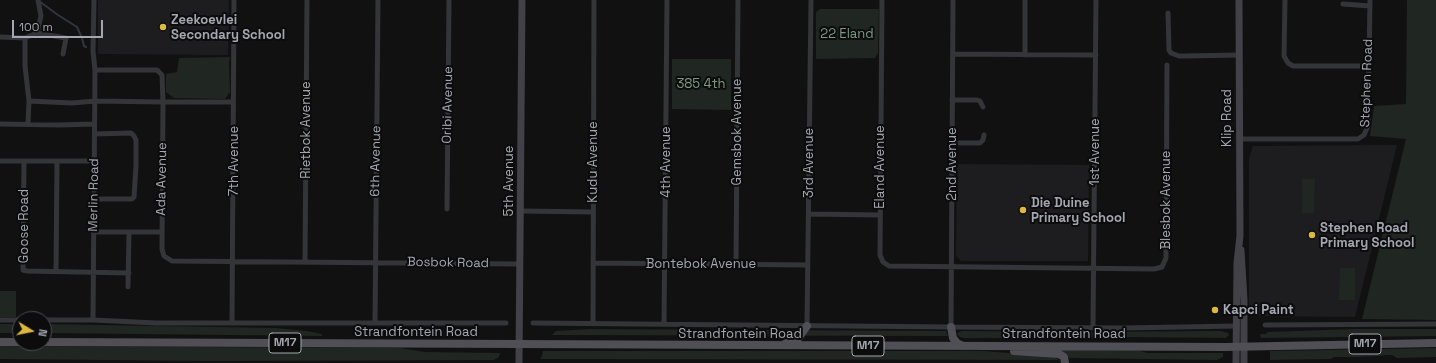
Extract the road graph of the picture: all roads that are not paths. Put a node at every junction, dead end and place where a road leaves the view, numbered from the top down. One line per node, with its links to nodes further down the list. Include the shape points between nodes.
1 (38, 0): 21 (street, via 41,16)
2 (94, 0): 31 (street, Merlin Road)
3 (234, 0): 36 (street, 7th Avenue)
4 (307, 0): 59 (street, Rietbok Avenue)
5 (378, 0): 60 (street, 6th Avenue)
6 (449, 0): 50 (street, Oribi Avenue)
7 (522, 0): 51 (street, 5th Avenue)
8 (594, 0): 52 (street, Kudu Avenue)
9 (667, 0): 63 (street, 4th Avenue)
10 (738, 0): 64 (street, Gemsbok Avenue)
11 (811, 0): 53 (street, 3rd Avenue)
12 (882, 0): 54 (street, Eland Avenue)
13 (953, 0): 25 (street, 2nd Avenue)
14 (1025, 0): 26 (street)
15 (1096, 0): 27 (street, 1st Avenue)
16 (1239, 0): 28 (street, Klip Road)
17 (1285, 0): 30 (street, via 1284,56 1288,63 1294,66)
18 (1370, 3): 19 (street); 30 (street, Stephen Road)
19 (1342, 4)
20 (1168, 13): 28 (street, via 1170,53 1179,56)
21 (37, 33): 23 (street); 24 (street, via 66,37)
22 (0, 38): 23 (street)
23 (25, 38): 33 (street)
24 (63, 54)
25 (953, 54): 26 (street); 32 (street, 2nd Avenue)
26 (1025, 55): 27 (street)
27 (1096, 55): 67 (street, 1st Avenue)
28 (1239, 55): 43 (street, Klip Road)
29 (1167, 65): 67 (street, Blesbok Avenue, via 1165,263 1158,268)
30 (1369, 66): 43 (street, Stephen Road, via 1368,126 1362,138)
31 (95, 70): 34 (street, Merlin Road); 35 (street, Ada Avenue, via 157,70 162,75)
32 (952, 100): 37 (street, via 980,101); 44 (street, 2nd Avenue)
33 (29, 101): 34 (street, via 72,104); 39 (street)
34 (95, 101): 35 (street); 40 (street, Merlin Road)
35 (163, 102): 36 (street); 56 (street, Ada Avenue)
36 (233, 102): 58 (street, 7th Avenue)
37 (983, 107)
38 (0, 124): 39 (street)
39 (28, 124): 40 (street)
40 (94, 124): 41 (street, Merlin Road)
41 (95, 134): 48 (street, Merlin Road); 49 (street, via 131,133 136,140 136,166 135,194 132,199)
42 (984, 135): 44 (street, via 980,143)
43 (1239, 139): 72 (street, Klip Road, via 1240,236 1243,263)
44 (952, 143): 66 (street, 2nd Avenue)
45 (0, 161): 46 (street)
46 (24, 161): 47 (street); 68 (street, Goose Road, via 23,270)
47 (57, 161): 48 (street); 68 (street)
48 (94, 161): 49 (street, Merlin Road)
49 (94, 199): 55 (street, Merlin Road)
50 (447, 210)
51 (521, 211): 52 (street); 62 (street, 5th Avenue)
52 (593, 212): 61 (street, Kudu Avenue)
53 (809, 214): 54 (street); 65 (street, 3rd Avenue)
54 (880, 215): 66 (street, Eland Avenue, via 880,255 885,265)
55 (93, 232): 57 (street); 69 (street, Merlin Road)
56 (162, 232): 57 (street); 58 (street, Ada Avenue, via 164,256 172,260)
57 (129, 233): 70 (street)
58 (232, 261): 59 (street, Bosbok Road); 77 (street, 7th Avenue)
59 (305, 261): 60 (street, Bosbok Road)
60 (375, 261): 62 (street, Bosbok Road); 78 (street, 6th Avenue)
61 (593, 263): 63 (street, Bontebok Avenue); 81 (street, Kudu Avenue)
62 (520, 264): 93 (street, 5th Avenue)
63 (665, 264): 64 (street, Bontebok Avenue); 82 (street, 4th Avenue)
64 (736, 265): 65 (street, Bontebok Avenue)
65 (808, 265): 85 (street, 3rd Avenue)
66 (952, 267): 67 (street); 87 (street, 2nd Avenue)
67 (1094, 268): 88 (street, 1st Avenue)
68 (56, 271): 69 (street, Goose Road)
69 (93, 272): 70 (street, Goose Road); 76 (street, Merlin Road)
70 (129, 273): 71 (street)
71 (128, 287)
72 (1241, 300): 86 (street, Klip Road); 97 (street, Klip Road)
73 (0, 320): 74 (street)
74 (12, 320)
75 (52, 320): 76 (street, Strandfontein Road)
76 (93, 320): 77 (street, Strandfontein Road)
77 (232, 323): 78 (street, Strandfontein Road)
78 (375, 323): 79 (street, Strandfontein Road)
79 (506, 323)
80 (533, 323): 81 (street, Strandfontein Road)
81 (593, 323): 82 (street, Strandfontein Road)
82 (664, 324): 85 (street, Strandfontein Road)
83 (1436, 324): 84 (street)
84 (1265, 325)
85 (807, 326): 87 (street, Strandfontein Road); 94 (main road, via 797,340)
86 (1237, 326): 88 (street, Strandfontein Road); 97 (street, Klip Road)
87 (951, 327): 88 (street, Strandfontein Road); 95 (main road, via 953,338)
88 (1093, 327)
89 (0, 342): 90 (main road)
90 (12, 342)
91 (52, 342): 93 (main road, Strandfontein Road / M17)
92 (1436, 343): 97 (main road, Strandfontein Road / M17)
93 (519, 345): 94 (main road, Strandfontein Road / M17); 98 (street, 5th Avenue)
94 (774, 346): 95 (main road, Strandfontein Road / M17)
95 (963, 346): 96 (main road, Strandfontein Road / M17)
96 (974, 346): 97 (main road, Strandfontein Road / M17); 99 (main road, via 1059,354 1064,357)
97 (1240, 347): 100 (street, Klip Road); 101 (street, Klip Road)
98 (519, 363)
99 (1065, 363)
100 (1236, 363)
101 (1244, 363)

